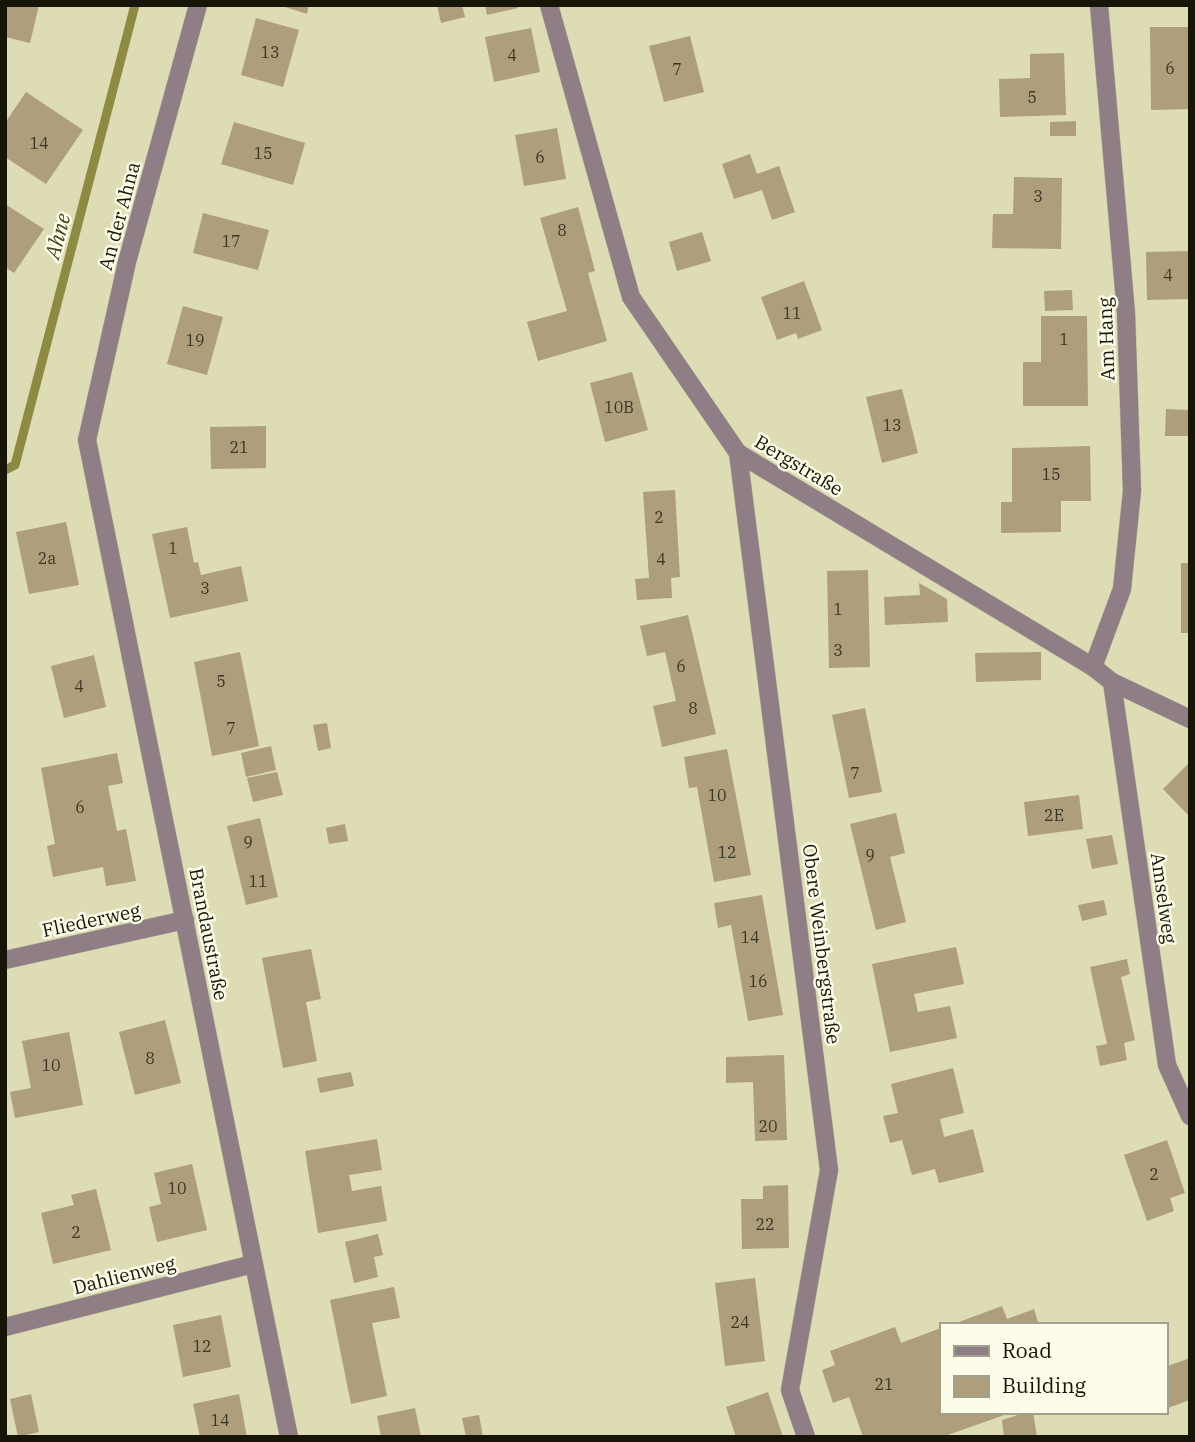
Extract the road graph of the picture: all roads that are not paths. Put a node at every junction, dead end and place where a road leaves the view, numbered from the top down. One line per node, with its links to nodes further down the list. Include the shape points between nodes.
1 (198, 5): 4 (street, An der Ahna, via 127,262)
2 (549, 5): 5 (street, Bergstraße, via 631,297)
3 (1098, 5): 6 (street, Am Hang, via 1126,313 1132,491 1122,589)
4 (87, 440): 9 (street, Brandaustraße)
5 (738, 453): 6 (street, Bergstraße); 15 (street, Obere Weinbergstraße, via 829,1170 790,1390)
6 (1093, 667): 7 (street, Bergstraße)
7 (1112, 682): 8 (street, Bergstraße); 11 (street, Amselweg, via 1167,1065)
8 (1190, 719)
9 (185, 920): 10 (street, Fliederweg); 12 (street, Brandaustraße)
10 (5, 960)
11 (1190, 1116)
12 (253, 1264): 13 (street, Dahlienweg); 14 (street, Brandaustraße)
13 (5, 1327)
14 (289, 1437)
15 (806, 1437)

